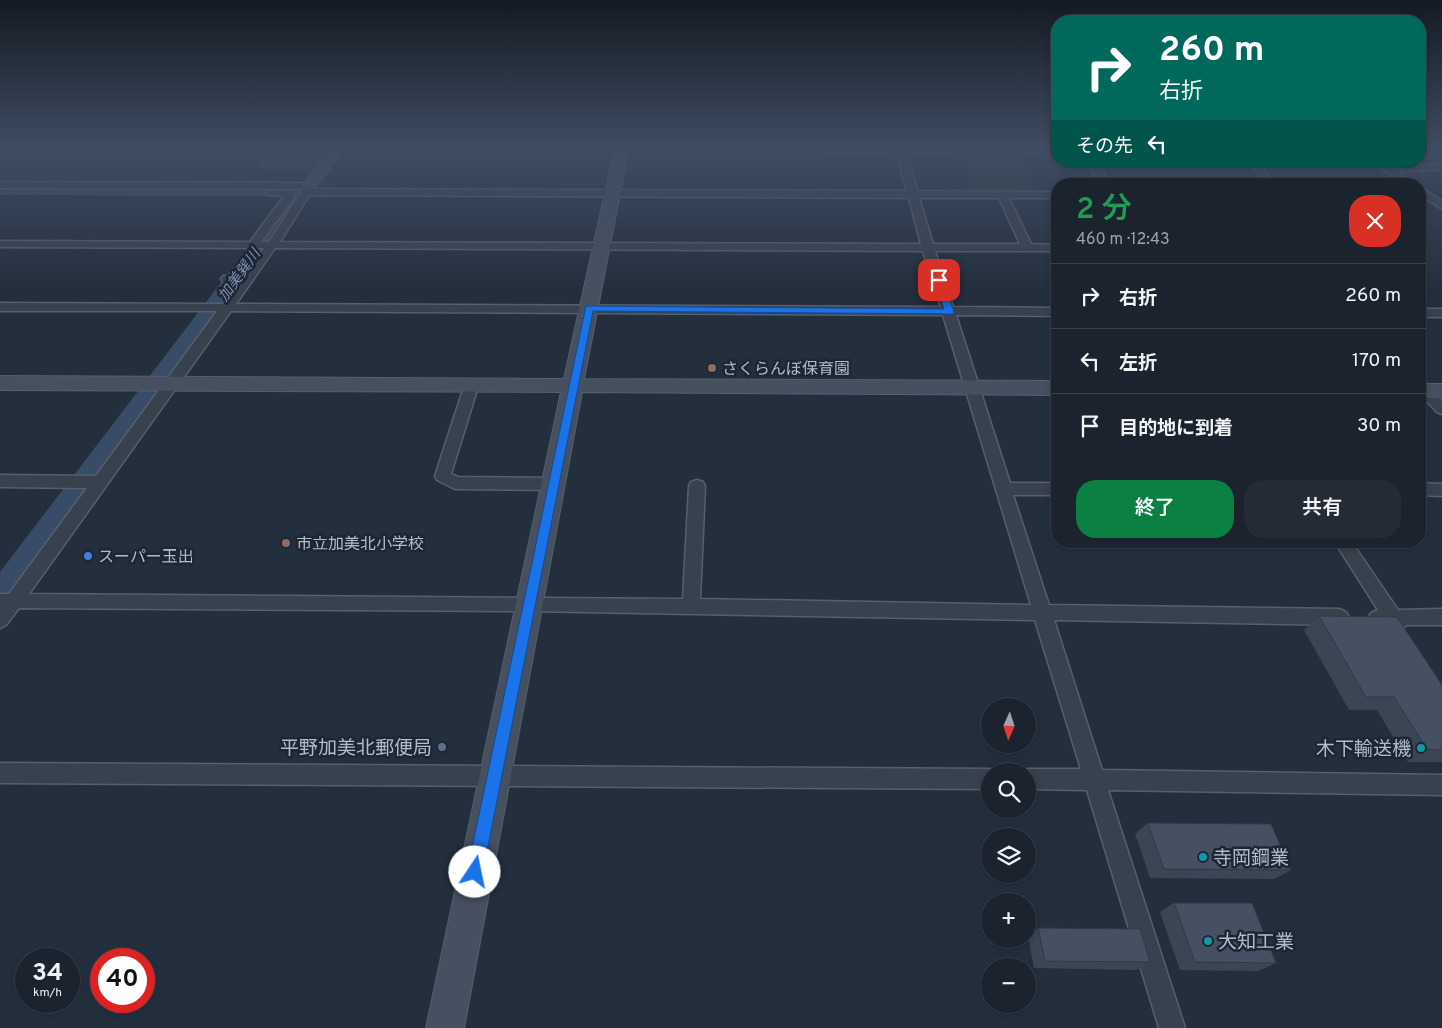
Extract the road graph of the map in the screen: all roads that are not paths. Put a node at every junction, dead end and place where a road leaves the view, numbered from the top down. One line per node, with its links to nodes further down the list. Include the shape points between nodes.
1 (173, 195): 9 (street)
2 (289, 195): 9 (street)
3 (300, 195): 9 (street)
4 (543, 195): 9 (street)
5 (613, 195): 13 (street)
6 (913, 195): 14 (street)
7 (1002, 195): 15 (street)
8 (1427, 195): 10 (street)
9 (295, 202): 12 (street); 12 (street)
10 (1442, 206)
11 (0, 244): 12 (street)
12 (262, 245): 13 (street); 18 (street)
13 (602, 246): 14 (street); 19 (street)
14 (928, 247): 15 (street); 20 (street)
15 (1027, 248): 16 (street)
16 (1051, 248)
17 (0, 307): 18 (street)
18 (218, 307): 19 (street); 25 (street)
19 (589, 308): 20 (street); 26 (street)
20 (950, 312): 21 (street); 27 (street)
21 (1051, 312)
22 (1426, 313): 23 (street)
23 (1442, 313)
24 (0, 383): 25 (street)
25 (163, 383): 26 (street); 33 (street)
26 (573, 387): 27 (street); 34 (street)
27 (973, 388): 28 (street); 36 (street)
28 (1051, 388)
29 (1427, 389): 31 (street)
30 (469, 393): 34 (street, via 443,476 455,483)
31 (1442, 409)
32 (0, 482): 33 (street)
33 (99, 482): 41 (street)
34 (552, 484): 42 (street)
35 (697, 486): 43 (street)
36 (1004, 489): 37 (street); 44 (street)
37 (1051, 489)
38 (1426, 490): 39 (street)
39 (1442, 490)
40 (1347, 548): 46 (street)
41 (9, 601): 42 (street); 47 (street)
42 (528, 604): 43 (street); 50 (street)
43 (691, 607): 44 (street)
44 (1042, 613): 46 (street); 53 (street)
45 (1442, 617): 46 (street)
46 (1393, 618): 48 (street)
47 (0, 620)
48 (1409, 643)
49 (0, 773): 50 (street)
50 (494, 774): 51 (street); 55 (street)
51 (981, 779)
52 (1036, 779): 53 (street)
53 (1094, 780): 54 (street); 56 (street)
54 (1442, 785)
55 (445, 1028)
56 (1172, 1028)

